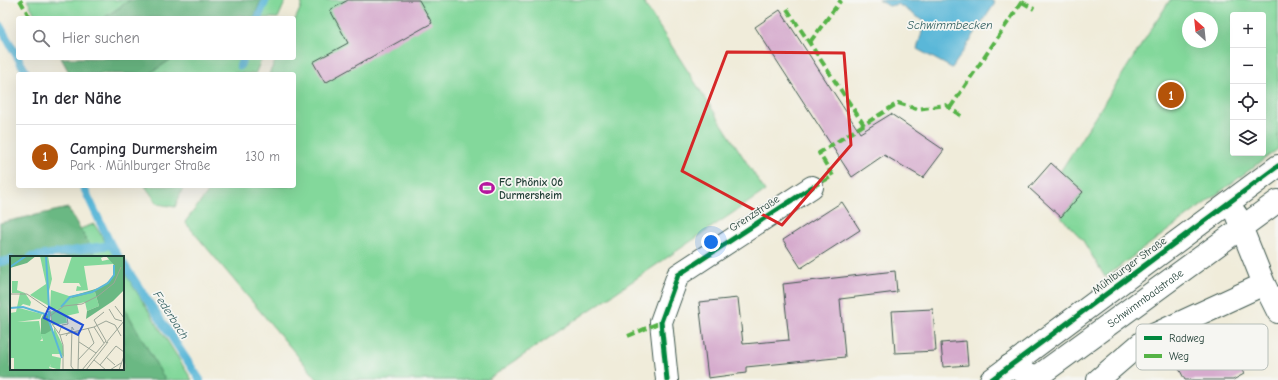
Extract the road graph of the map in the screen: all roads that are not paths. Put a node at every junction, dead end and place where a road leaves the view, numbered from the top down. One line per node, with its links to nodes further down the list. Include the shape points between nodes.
1 (1278, 166): 4 (street, Mühlburger Straße)
2 (812, 187): 11 (street, Grenzstraße, via 678,275 661,322)
3 (1278, 201): 5 (street, Schwimmbadstraße)
4 (1230, 202): 5 (street); 10 (street, Mühlburger Straße)
5 (1242, 227): 6 (street); 10 (street, Schwimmbadstraße, via 1037,377)
6 (1264, 284): 7 (street); 8 (street)
7 (1278, 312)
8 (1177, 324)
9 (1136, 347): 13 (street)
10 (1013, 373): 12 (street, Mühlburger Straße)
11 (667, 380)
12 (991, 380)
13 (1098, 380)

